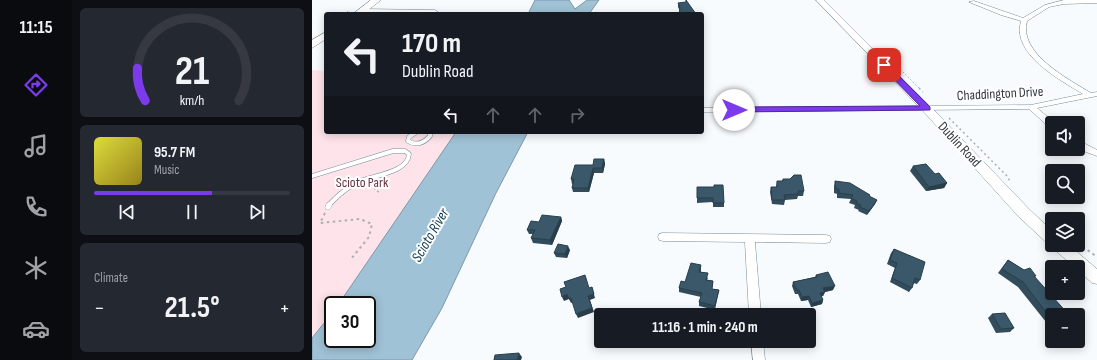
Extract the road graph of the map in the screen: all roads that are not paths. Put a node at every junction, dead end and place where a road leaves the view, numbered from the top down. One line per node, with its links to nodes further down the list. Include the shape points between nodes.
1 (376, 0): 5 (main road)
2 (820, 0): 11 (main road, Dublin Road)
3 (1097, 1): 6 (street, via 1064,2 1046,6)
4 (972, 2): 6 (street)
5 (360, 12)
6 (1024, 20): 9 (street, via 1022,33 1028,48 1046,67)
7 (324, 37): 8 (main road)
8 (312, 45)
9 (1094, 95): 10 (street, Chaddington Drive)
10 (1031, 107): 11 (street, Chaddington Drive); 13 (street)
11 (927, 109): 12 (street, Chaddington Drive); 22 (main road, Dublin Road, via 1019,208)
12 (704, 110)
13 (1045, 119)
14 (414, 134): 16 (lane, via 408,139)
15 (430, 134): 16 (lane, via 426,141)
16 (412, 144): 18 (lane)
17 (1085, 147): 19 (street)
18 (405, 151): 20 (lane, via 393,151); 21 (lane, via 409,154 406,164 347,188)
19 (1097, 153)
20 (312, 176)
21 (328, 208)
22 (1045, 232)
23 (663, 237): 24 (street)
24 (750, 239): 25 (street); 30 (street)
25 (826, 239)
26 (1067, 252): 29 (main road, Dublin Road)
27 (1072, 252): 28 (main road, Dublin Road)
28 (1097, 269)
29 (1097, 278)
30 (755, 308)
31 (757, 348): 32 (street)
32 (758, 360)

